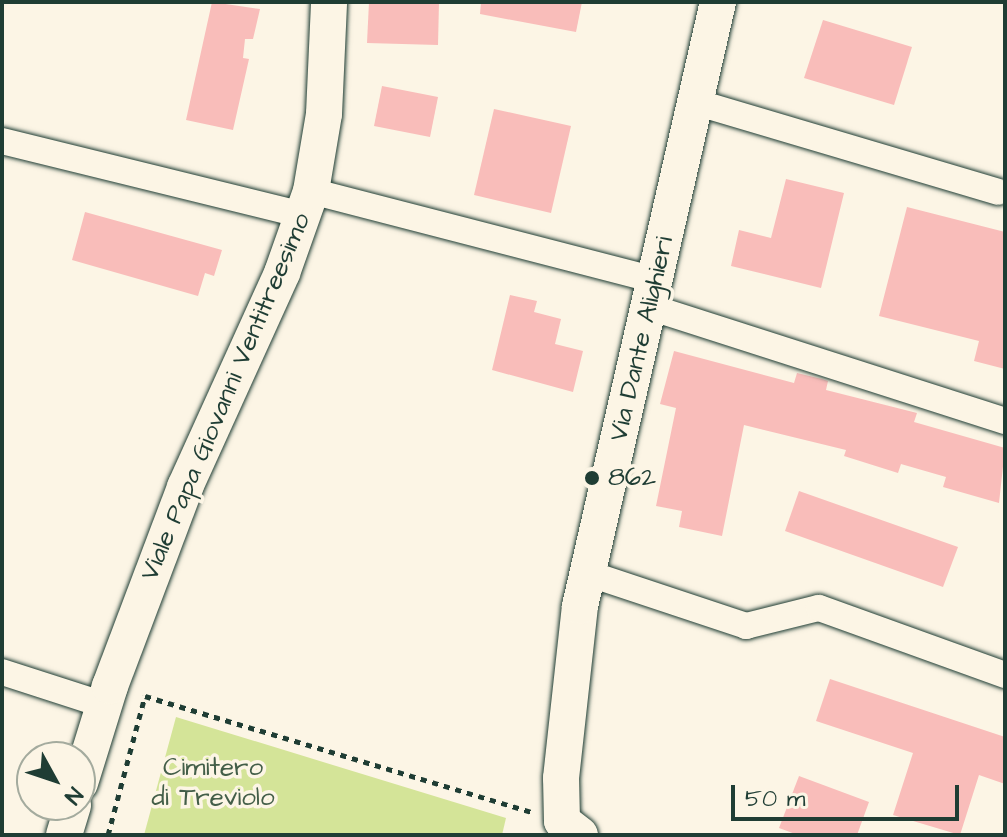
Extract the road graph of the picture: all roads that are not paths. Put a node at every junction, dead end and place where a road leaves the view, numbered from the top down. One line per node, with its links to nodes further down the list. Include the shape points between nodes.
1 (329, 2): 6 (street, Viale Papa Giovanni Ventitreesimo, via 324,114)
2 (718, 2): 3 (street, Via Dante Alighieri)
3 (695, 102): 5 (street); 7 (street, Via Dante Alighieri)
4 (2, 141): 6 (street)
5 (998, 192)
6 (307, 203): 7 (street); 12 (street, Viale Papa Giovanni Ventitreesimo, via 282,273 185,487)
7 (653, 294): 8 (street); 9 (street, Via Dante Alighieri)
8 (1005, 421)
9 (587, 573): 11 (street, via 746,626 819,608); 14 (street, Via Dante Alighieri, via 561,778)
10 (2, 672): 12 (street)
11 (1005, 675)
12 (104, 705): 13 (street, Viale Papa Giovanni Ventitreesimo)
13 (93, 741)
14 (565, 830)

